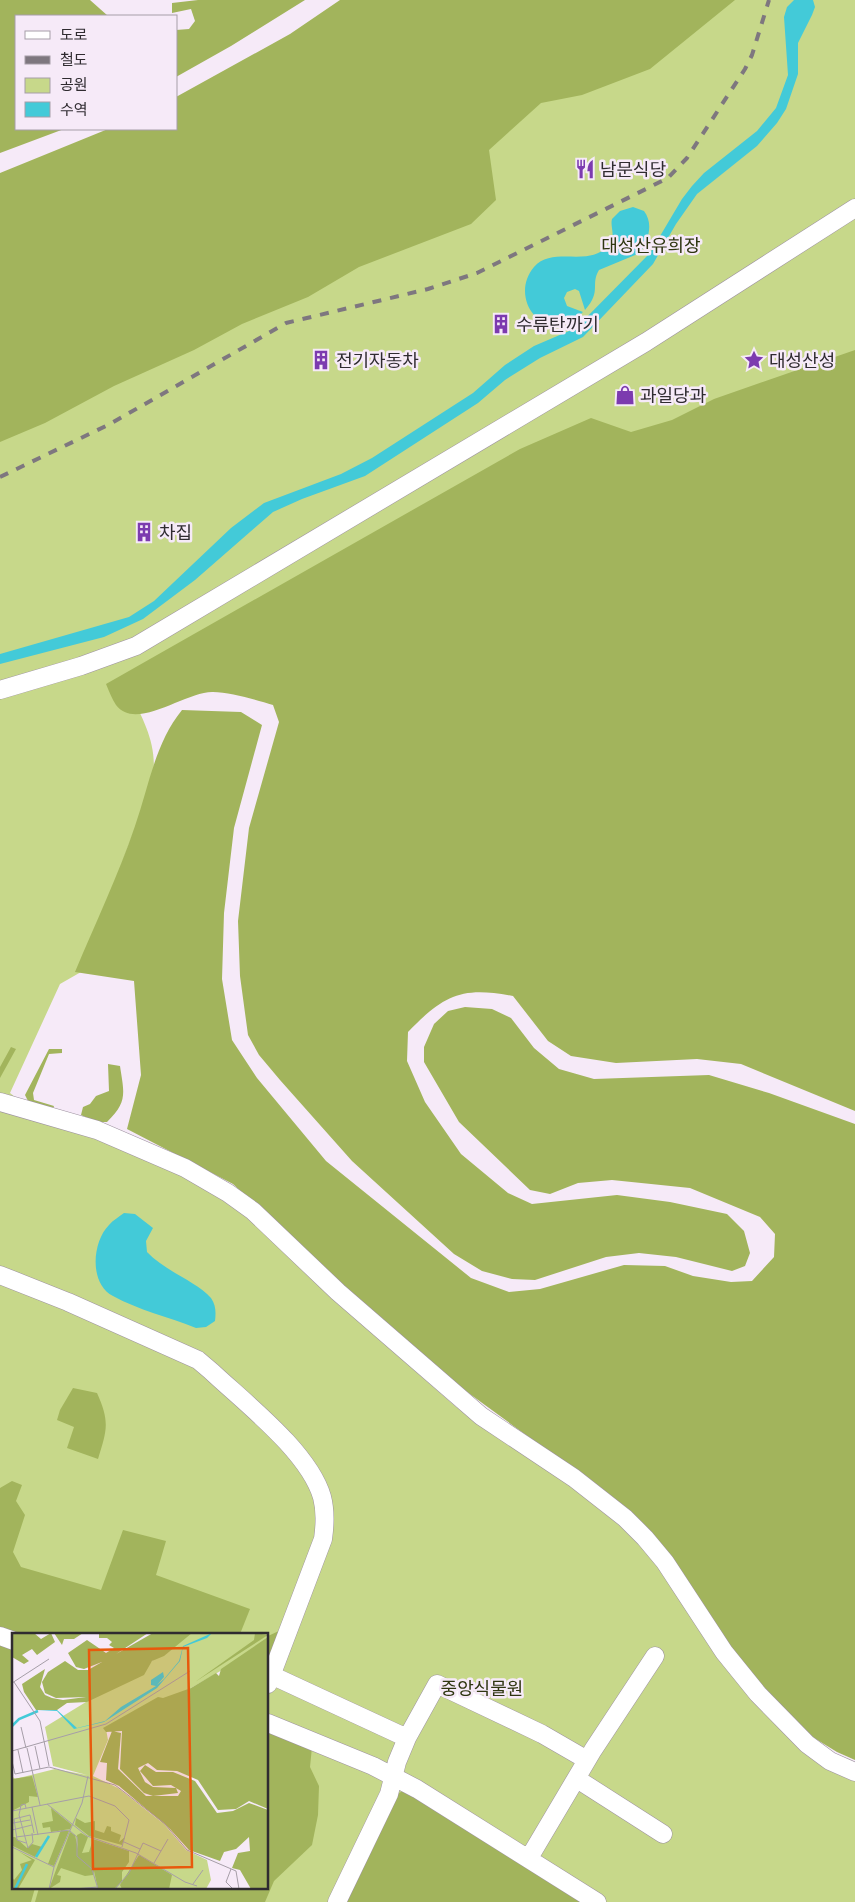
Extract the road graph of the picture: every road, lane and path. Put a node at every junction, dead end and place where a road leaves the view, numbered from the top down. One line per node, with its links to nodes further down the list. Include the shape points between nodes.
1 (855, 208): 2 (street, via 638,347 136,646)
2 (0, 690)
3 (0, 1102): 12 (street, via 97,1130 206,1180 253,1212 332,1287 481,1416 574,1478 625,1518 665,1562 724,1652 758,1694 807,1744 830,1761)
4 (0, 1275): 8 (street, via 198,1360 286,1441 316,1482 326,1519 323,1539)
5 (0, 1636): 6 (street)
6 (12, 1640)
7 (656, 1656): 11 (street)
8 (269, 1679): 10 (street)
9 (269, 1724): 13 (street)
10 (407, 1738): 11 (street, via 437,1684 542,1734); 13 (street)
11 (588, 1760): 14 (street)
12 (855, 1772)
13 (393, 1776): 16 (street); 17 (street, via 389,1794)
14 (576, 1779): 15 (street); 16 (street)
15 (663, 1834)
16 (529, 1858): 18 (street)
17 (337, 1902)
18 (597, 1902)

